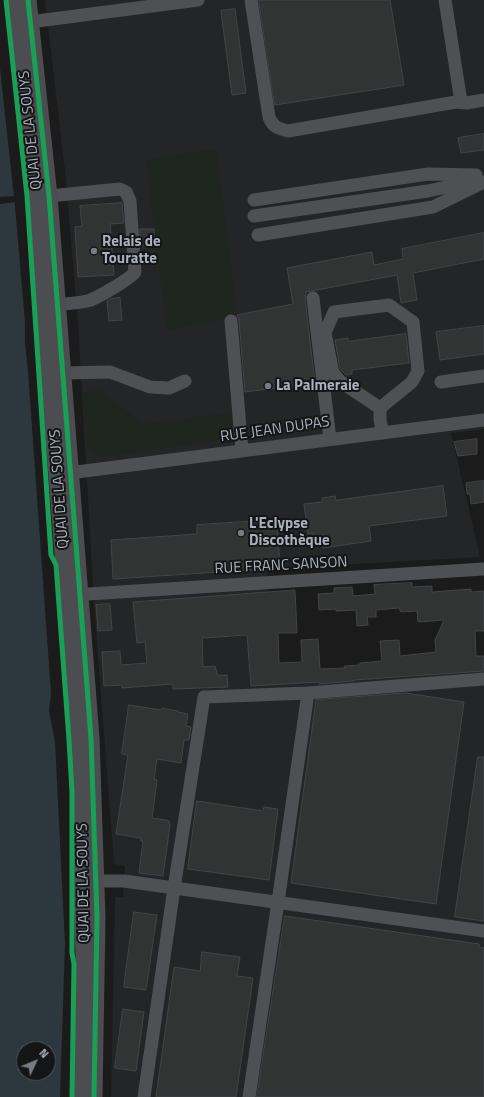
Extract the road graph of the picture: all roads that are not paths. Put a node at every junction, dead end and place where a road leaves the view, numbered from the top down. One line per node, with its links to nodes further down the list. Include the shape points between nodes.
1 (13, 0): 6 (main road, QUAI DE LA SOUYS)
2 (28, 0): 6 (main road, QUAI DE LA SOUYS)
3 (198, 0): 6 (street)
4 (251, 0): 8 (street, via 268,117 271,124 278,128 288,131)
5 (445, 0): 8 (street)
6 (24, 22): 12 (main road, QUAI DE LA SOUYS, via 27,110)
7 (484, 100): 8 (street)
8 (461, 102)
9 (484, 175): 13 (street, via 428,174)
10 (484, 178): 14 (street, via 428,191)
11 (484, 182): 15 (street, via 433,207)
12 (41, 196): 17 (main road, QUAI DE LA SOUYS); 17 (street, via 120,188 126,192 130,201 135,272 133,276 88,301)
13 (254, 200)
14 (254, 216)
15 (258, 235)
16 (313, 298): 26 (street)
17 (51, 305): 19 (main road, QUAI DE LA SOUYS); 28 (main road, QUAI DE LA SOUYS)
18 (231, 321): 27 (street)
19 (64, 373): 21 (street, via 110,372 150,387 169,388); 28 (main road, QUAI DE LA SOUYS)
20 (484, 376): 22 (street)
21 (185, 381)
22 (441, 382)
23 (380, 408): 23 (street, via 412,382 418,371 413,322 389,305 334,312 325,333 333,373 341,382); 25 (street)
24 (484, 420): 25 (street, RUE JEAN DUPAS)
25 (382, 433): 26 (street, RUE JEAN DUPAS)
26 (330, 439): 27 (street, RUE JEAN DUPAS)
27 (242, 451): 28 (street, RUE JEAN DUPAS)
28 (64, 473): 30 (main road, QUAI DE LA SOUYS)
29 (484, 569): 30 (street, RUE FRANC SANSON)
30 (73, 594): 33 (main road, QUAI DE LA SOUYS, via 77,739)
31 (484, 679): 32 (street)
32 (308, 693): 34 (street, via 204,697); 35 (street)
33 (89, 881): 34 (street, QUAI DE LA SOUYS, via 124,881); 37 (main road, QUAI DE LA SOUYS); 38 (main road, QUAI DE LA SOUYS, via 97,952)
34 (174, 888): 35 (street, QUAI DE LA SOUYS); 39 (street)
35 (278, 902): 36 (street, QUAI DE LA SOUYS); 40 (street)
36 (484, 930)
37 (79, 1097)
38 (94, 1097)
39 (144, 1097)
40 (249, 1097)

